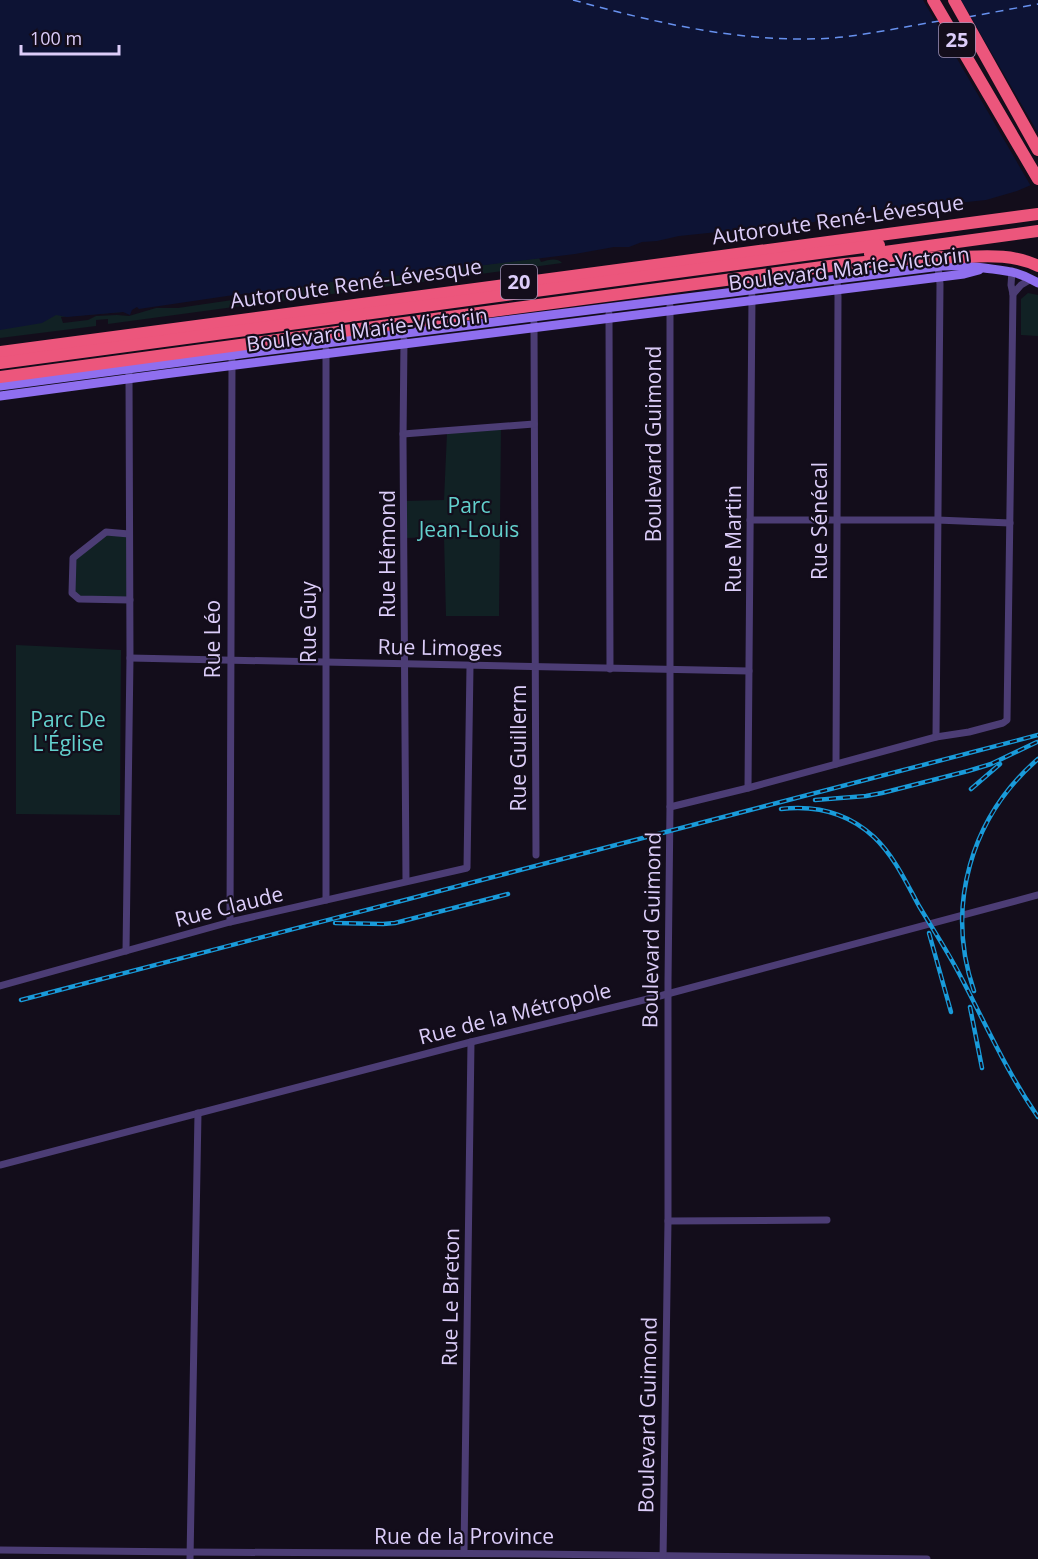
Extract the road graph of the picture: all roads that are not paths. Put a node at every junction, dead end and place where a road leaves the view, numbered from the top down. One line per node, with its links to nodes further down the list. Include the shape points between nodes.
1 (933, 0): 4 (highway, 25)
2 (954, 0): 3 (highway, 25)
3 (1038, 150)
4 (1038, 178)
5 (1038, 214): 20 (highway, Autoroute René-Lévesque / 20)
6 (1038, 224): 22 (highway, Autoroute René-Lévesque)
7 (1038, 231): 23 (highway)
8 (1038, 266): 25 (highway, via 996,256 856,263)
9 (1012, 271): 10 (street, Boulevard Marie-Victorin, via 962,265); 11 (street, Boulevard Marie-Victorin); 13 (street)
10 (939, 272): 12 (street, Boulevard Marie-Victorin); 32 (street)
11 (1035, 281): 13 (street, via 1022,285)
12 (837, 284): 14 (street, Boulevard Marie-Victorin); 31 (street, Rue Sénécal)
13 (1013, 294): 33 (street)
14 (752, 295): 15 (street, Boulevard Marie-Victorin); 30 (street, Rue Martin)
15 (670, 305): 16 (street, Boulevard Marie-Victorin); 43 (street, Boulevard Guimond)
16 (609, 313): 17 (street, Boulevard Marie-Victorin); 42 (street)
17 (534, 322): 18 (street, Boulevard Marie-Victorin); 28 (street, Rue Guillerm)
18 (404, 339): 19 (street, Boulevard Marie-Victorin); 29 (street, Rue Hémond)
19 (326, 349): 21 (street, Boulevard Marie-Victorin); 38 (street, Rue Guy)
20 (0, 352)
21 (232, 361): 24 (street, Boulevard Marie-Victorin); 37 (street, Rue Léo)
22 (0, 363)
23 (0, 370)
24 (129, 374): 26 (street, Boulevard Marie-Victorin); 27 (street, Boulevard Marie-Victorin); 34 (street)
25 (0, 377)
26 (0, 386)
27 (0, 396)
28 (534, 424): 29 (street); 41 (street, Rue Guillerm)
29 (404, 434): 39 (street, Rue Hémond)
30 (750, 520): 31 (street); 44 (street, Rue Martin)
31 (837, 520): 32 (street); 46 (street, Rue Sénécal)
32 (938, 520): 33 (street); 45 (street)
33 (1010, 523): 45 (street, via 1007,720)
34 (129, 534): 35 (street); 35 (street, via 106,532 73,558 72,593 79,599)
35 (130, 600): 36 (street)
36 (130, 658): 37 (street, Rue Limoges); 54 (street)
37 (230, 661): 38 (street, Rue Limoges); 53 (street, Rue Léo)
38 (325, 663): 39 (street, Rue Limoges); 52 (street, Rue Guy)
39 (405, 664): 40 (street, Rue Limoges); 50 (street, Rue Hémond)
40 (470, 666): 41 (street, Rue Limoges); 50 (street, Rue Claude, via 468,868)
41 (535, 667): 42 (street, Rue Limoges); 49 (street, Rue Guillerm)
42 (610, 669): 43 (street, Rue Limoges)
43 (670, 670): 44 (street, Rue Limoges); 48 (street, Boulevard Guimond)
44 (749, 671): 47 (street, Rue Martin)
45 (936, 737): 46 (street)
46 (836, 764): 47 (street)
47 (748, 788): 48 (street)
48 (670, 807): 56 (street, Boulevard Guimond)
49 (536, 855)
50 (406, 881): 52 (street, Rue Claude)
51 (1038, 895): 56 (street, Rue de la Métropole)
52 (326, 900): 53 (street, Rue Claude)
53 (230, 922): 54 (street, Rue Claude)
54 (126, 951): 55 (street, Rue Claude)
55 (0, 986)
56 (668, 993): 57 (street, Rue de la Métropole); 61 (street, Boulevard Guimond)
57 (471, 1041): 58 (street, Rue de la Métropole); 63 (street, Rue Le Breton)
58 (198, 1113): 59 (street, Rue de la Métropole); 64 (street)
59 (0, 1165)
60 (826, 1220): 61 (street)
61 (668, 1221): 66 (street, Boulevard Guimond)
62 (0, 1550): 64 (street, Rue de la Province)
63 (464, 1553): 65 (street, Rue de la Province); 66 (street, Rue de la Province)
64 (190, 1556): 65 (street, Rue de la Province)
65 (371, 1556)
66 (663, 1557): 67 (street, Rue de la Province)
67 (927, 1559)

